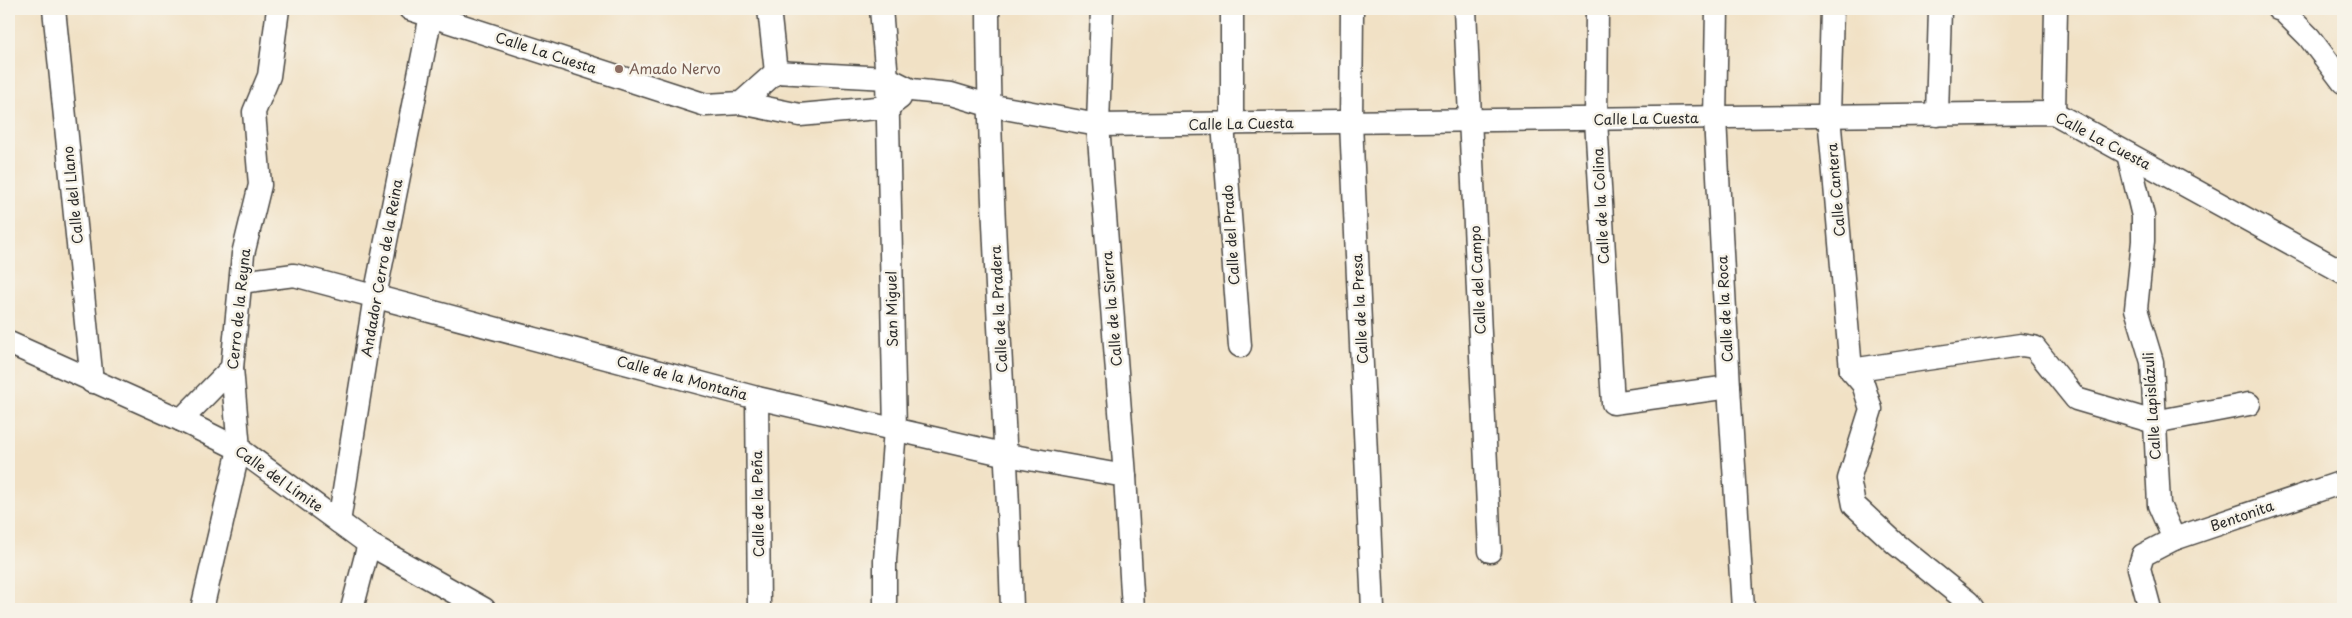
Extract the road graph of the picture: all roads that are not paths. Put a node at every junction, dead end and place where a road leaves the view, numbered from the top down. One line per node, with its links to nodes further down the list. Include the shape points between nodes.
1 (54, 9): 41 (street, Calle del Llano)
2 (278, 9): 35 (street, Cerro de la Reyna, via 269,76 254,112 260,185 243,254)
3 (769, 9): 17 (street)
4 (881, 9): 18 (street, San Miguel)
5 (988, 9): 22 (street, Calle de la Pradera)
6 (1102, 9): 32 (street, Calle de la Sierra)
7 (1232, 9): 31 (street, Calle del Prado)
8 (1352, 9): 30 (street, Calle de la Presa)
9 (1465, 9): 29 (street, Calle del Campo)
10 (1597, 9): 28 (street, Calle de la Colina)
11 (1718, 9): 27 (street, Calle de la Roca)
12 (1832, 9): 26 (street, Calle Cantera)
13 (1940, 9): 25 (street)
14 (2056, 9): 24 (street)
15 (2281, 9): 19 (street, via 2309,37)
16 (420, 12): 21 (street, Calle La Cuesta, via 706,106); 36 (street, Andador Cerro de la Reina)
17 (776, 72): 18 (street, Calle La Cuesta); 21 (street)
18 (887, 78): 20 (street, Calle La Cuesta); 23 (street, San Miguel)
19 (2343, 82)
20 (911, 90): 22 (street, Calle La Cuesta, via 951,94); 23 (street)
21 (741, 103): 23 (street, Calle La Cuesta, via 800,115)
22 (988, 105): 32 (street, Calle La Cuesta); 49 (street, Calle de la Pradera)
23 (888, 107): 47 (street, San Miguel)
24 (2054, 113): 25 (street, Calle La Cuesta); 33 (street, Calle La Cuesta)
25 (1937, 115): 26 (street, Calle La Cuesta)
26 (1829, 116): 27 (street, Calle La Cuesta); 40 (street, Calle Cantera)
27 (1715, 118): 28 (street, Calle La Cuesta); 42 (street, Calle de la Roca)
28 (1596, 120): 29 (street, Calle La Cuesta); 42 (street, Calle de la Colina, via 1613,403)
29 (1470, 122): 30 (street, Calle La Cuesta); 55 (street, Calle del Campo)
30 (1351, 123): 31 (street, Calle La Cuesta); 63 (street, Calle de la Presa)
31 (1227, 124): 32 (street, Calle La Cuesta); 38 (street, Calle del Prado)
32 (1098, 125): 50 (street, Calle de la Sierra)
33 (2128, 154): 34 (street, Calle La Cuesta); 46 (street, Calle Lapislázuli, via 2142,216 2143,241 2136,309 2152,362)
34 (2343, 272)
35 (241, 282): 36 (street, Calle de la Montaña, via 294,275); 39 (street, Cerro de la Reyna)
36 (376, 296): 43 (street, Calle de la Montaña); 52 (street, Andador Cerro de la Reina)
37 (9, 343): 41 (street, Calle del Límite)
38 (1240, 346)
39 (232, 368): 45 (street); 48 (street, Cerro de la Reyna)
40 (1851, 370): 46 (street, via 2021,345 2034,347 2076,398); 65 (street, via 1863,384 1871,409 1849,479 1854,504)
41 (92, 382): 45 (street, Calle del Límite)
42 (1729, 387): 64 (street, Calle de la Roca)
43 (757, 398): 47 (street, Calle de la Montaña); 59 (street, Calle de la Peña)
44 (2249, 404): 46 (street)
45 (180, 420): 48 (street, Calle del Límite)
46 (2154, 422): 53 (street, Calle Lapislázuli, via 2159,505)
47 (895, 430): 49 (street, Calle de la Montaña); 60 (street, San Miguel, via 884,560)
48 (239, 449): 52 (street, Calle del Límite); 56 (street, Cerro de la Reyna)
49 (1007, 455): 50 (street, Calle de la Montaña); 61 (street, Calle de la Pradera)
50 (1125, 476): 62 (street, Calle de la Sierra)
51 (2343, 482): 53 (street, Bentonita)
52 (339, 522): 54 (street, Calle del Límite)
53 (2174, 539): 66 (street, Bentonita, via 2143,555 2139,568)
54 (368, 544): 57 (street); 58 (street, Calle del Límite)
55 (1490, 551)
56 (202, 609)
57 (352, 609)
58 (484, 609)
59 (759, 609)
60 (885, 609)
61 (1012, 609)
62 (1133, 609)
63 (1373, 609)
64 (1744, 609)
65 (1973, 609)
66 (2150, 609)

